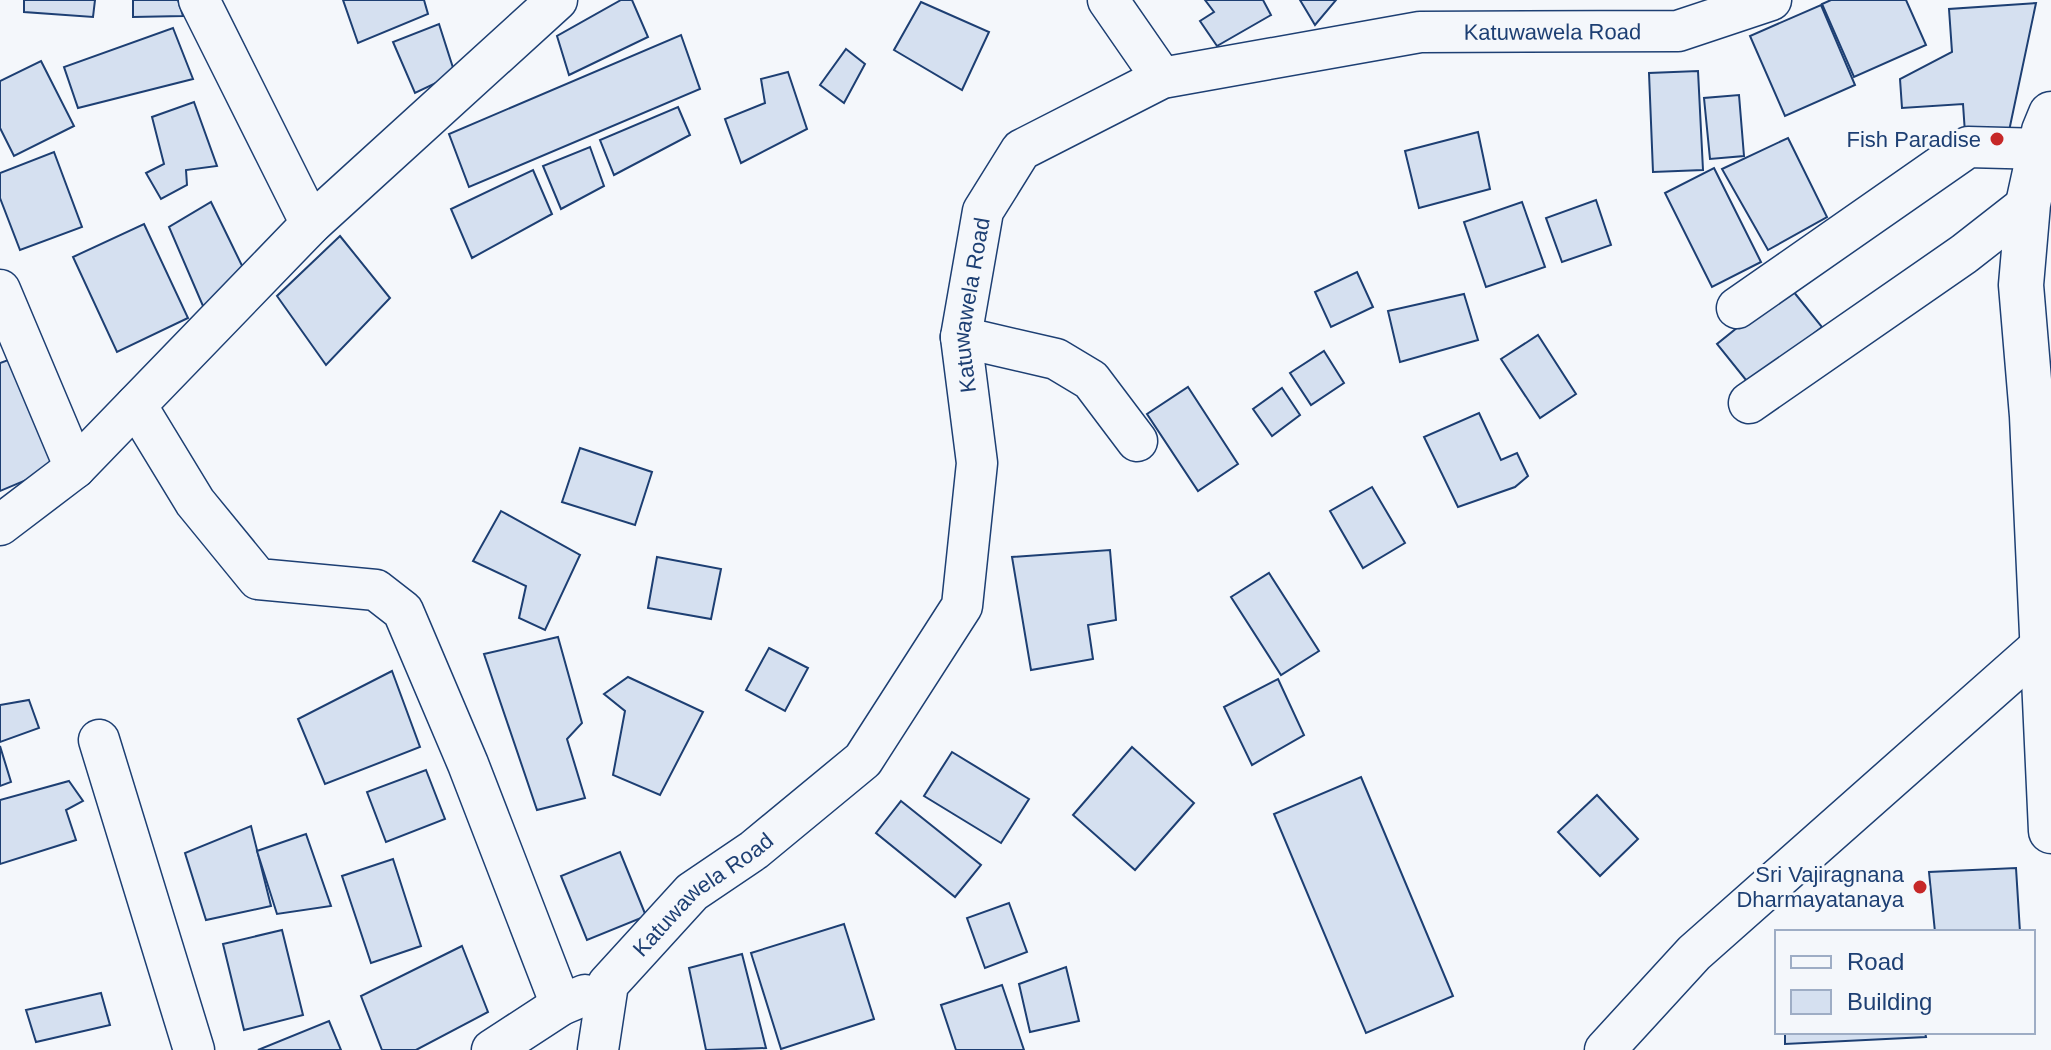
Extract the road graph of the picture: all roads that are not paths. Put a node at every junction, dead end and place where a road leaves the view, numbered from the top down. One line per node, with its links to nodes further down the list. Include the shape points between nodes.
1 (199, 0): 10 (street)
2 (557, 0): 10 (street)
3 (1108, 0): 7 (street)
4 (1771, 0): 5 (street, Katuwawela Road)
5 (1671, 15): 6 (street, Katuwawela Road)
6 (1410, 16): 7 (street, Katuwawela Road)
7 (1162, 78): 13 (street, Katuwawela Road, via 1021,150 983,211)
8 (2045, 132): 9 (main road); 12 (street, via 1968,147)
9 (2028, 204): 14 (street); 19 (main road, via 2021,285)
10 (311, 224): 15 (street)
11 (0, 290): 17 (street)
12 (1737, 308)
13 (961, 337): 16 (street, via 1056,359 1091,380); 22 (street, Katuwawela Road, via 977,463 962,606 863,760 754,850 692,892)
14 (1749, 403)
15 (136, 405): 17 (street); 23 (street, via 195,502 258,579 376,590 403,611)
16 (1137, 441)
17 (75, 468): 18 (street)
18 (0, 525)
19 (2043, 644): 21 (main road); 27 (street, via 1694,953)
20 (99, 740): 24 (street)
21 (2051, 831)
22 (608, 984): 23 (street); 26 (street)
23 (561, 1005): 25 (street)
24 (194, 1050)
25 (492, 1050)
26 (598, 1050)
27 (1605, 1050)

